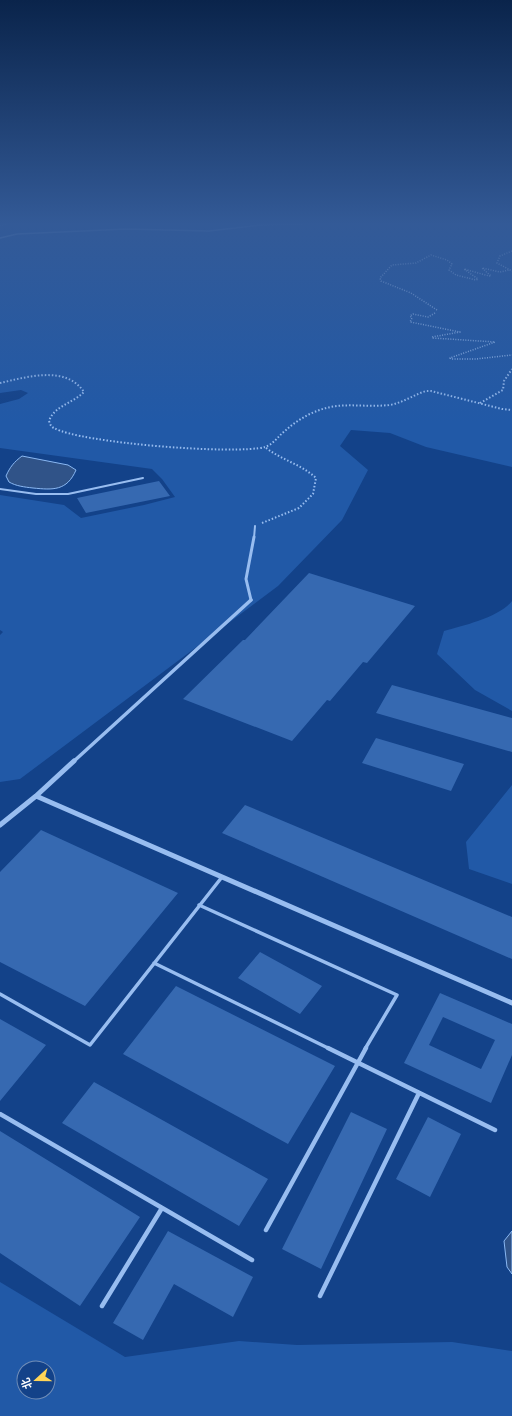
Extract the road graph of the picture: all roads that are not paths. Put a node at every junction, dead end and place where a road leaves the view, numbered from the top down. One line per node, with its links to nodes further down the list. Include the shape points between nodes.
1 (143, 478): 2 (lane, via 68,494 36,494)
2 (0, 489)
3 (255, 526): 4 (lane, via 246,579)
4 (251, 600): 5 (street)
5 (36, 796): 6 (street); 7 (street)
6 (0, 825)
7 (222, 876): 8 (lane); 11 (street)
8 (199, 905): 9 (lane); 12 (lane, via 397,995)
9 (154, 963): 10 (lane, via 90,1045); 12 (lane)
10 (0, 994)
11 (512, 1003)
12 (357, 1063): 13 (lane); 17 (lane)
13 (419, 1093): 15 (lane); 19 (lane)
14 (0, 1114): 16 (lane)
15 (494, 1130)
16 (162, 1208): 18 (lane); 20 (lane)
17 (266, 1230)
18 (252, 1260)
19 (320, 1296)
20 (102, 1306)

